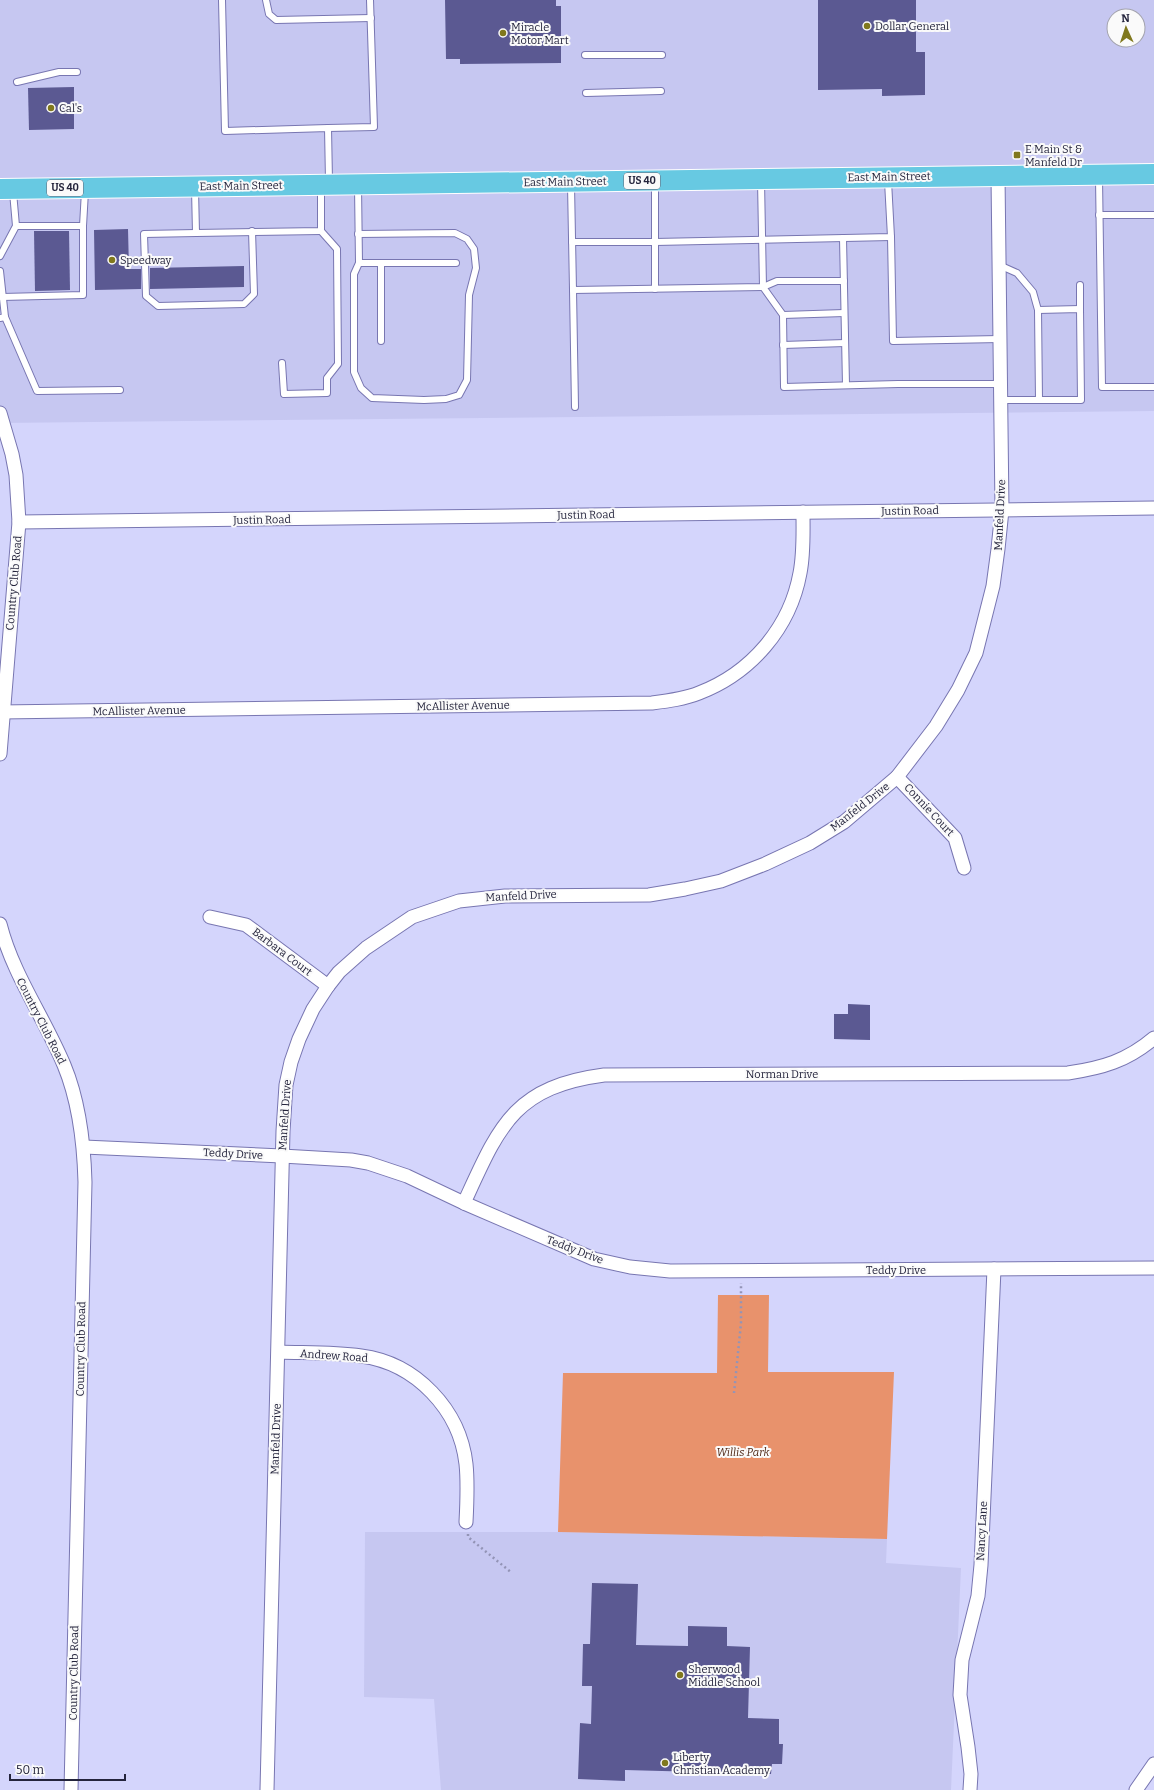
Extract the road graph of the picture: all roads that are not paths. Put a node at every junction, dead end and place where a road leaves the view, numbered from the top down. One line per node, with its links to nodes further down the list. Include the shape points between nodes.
1 (222, 0): 11 (lane, via 225,131)
2 (266, 0): 4 (lane, via 269,14 276,20)
3 (370, 0): 4 (lane)
4 (371, 18): 11 (lane, via 374,127)
5 (585, 55): 6 (lane)
6 (662, 55)
7 (77, 72): 8 (lane, via 59,72)
8 (17, 82)
9 (662, 91): 10 (lane)
10 (586, 93)
11 (328, 128): 19 (lane)
12 (1154, 174): 13 (main road, East Main Street / US 40)
13 (1099, 175): 14 (main road, East Main Street / US 40); 24 (lane)
14 (998, 176): 15 (main road, East Main Street / US 40); 41 (street, Manfeld Drive)
15 (888, 178): 16 (main road, East Main Street / US 40); 32 (lane)
16 (761, 179): 17 (main road, East Main Street / US 40); 33 (lane)
17 (655, 180): 18 (main road, East Main Street / US 40); 36 (lane)
18 (571, 182): 20 (main road, East Main Street / US 40); 35 (lane)
19 (325, 185): 20 (main road, East Main Street / US 40); 21 (main road, East Main Street / US 40); 28 (lane)
20 (358, 185): 31 (lane)
21 (195, 187): 22 (main road, East Main Street / US 40); 30 (lane)
22 (85, 188): 23 (main road, East Main Street / US 40); 27 (lane)
23 (7, 189): 26 (lane)
24 (1099, 215): 25 (lane); 61 (lane, via 1102,388)
25 (1154, 215)
26 (16, 226): 27 (lane); 37 (lane)
27 (83, 226): 48 (lane, via 83,295)
28 (321, 231): 29 (lane); 58 (lane, via 337,249 338,364 327,378 327,393 284,394)
29 (252, 232): 30 (lane); 30 (lane, via 254,294 244,304 158,306 146,296 144,234)
30 (196, 233)
31 (358, 234): 38 (lane); 38 (lane, via 455,233 467,239 474,249 476,268 468,296 467,380 459,395 446,399 424,400 372,398 361,388 354,372 354,274)
32 (891, 237): 34 (lane); 54 (lane, via 894,341)
33 (762, 238): 34 (lane); 36 (lane); 45 (lane)
34 (843, 238): 43 (lane)
35 (572, 242): 36 (lane); 47 (lane)
36 (655, 242): 46 (lane)
37 (0, 256)
38 (358, 263): 39 (lane)
39 (381, 263): 40 (lane); 55 (lane)
40 (456, 263)
41 (999, 265): 50 (lane, via 1017,273 1033,292); 54 (street, Manfeld Drive)
42 (0, 271): 48 (lane)
43 (844, 281): 45 (lane, via 777,281); 51 (lane)
44 (1080, 285): 49 (lane)
45 (763, 287): 46 (lane); 52 (lane)
46 (655, 289): 47 (lane)
47 (573, 290): 65 (lane)
48 (2, 297): 53 (lane)
49 (1080, 309): 50 (lane); 64 (lane, via 1081,400)
50 (1038, 310): 64 (lane)
51 (844, 313): 52 (lane); 56 (lane)
52 (783, 315): 57 (lane)
53 (2, 317): 62 (lane, via 37,391)
54 (1000, 339): 59 (street, Manfeld Drive)
55 (381, 341)
56 (845, 343): 57 (lane); 60 (lane)
57 (783, 345): 60 (lane, via 784,387)
58 (282, 363)
59 (1001, 384): 60 (lane); 63 (street, Manfeld Drive)
60 (846, 385)
61 (1154, 387)
62 (120, 390)
63 (1001, 400): 64 (lane); 68 (street, Manfeld Drive)
64 (1040, 400)
65 (575, 407)
66 (0, 413): 70 (street, Country Club Road, via 16,475)
67 (1154, 508): 68 (street, Justin Road)
68 (1002, 510): 69 (street, Justin Road); 73 (street, Manfeld Drive, via 993,586 976,653 936,726)
69 (803, 512): 70 (street, Justin Road); 71 (street, McAllister Avenue, via 804,551 800,574 793,601 782,626 749,664 732,676 699,693 677,700 652,703)
70 (19, 522): 71 (street, Country Club Road)
71 (2, 712): 72 (street, Country Club Road)
72 (0, 754)
73 (898, 777): 74 (street, Connie Court, via 955,838); 77 (street, Manfeld Drive, via 844,822 810,842 765,864 721,881 649,895 505,896 459,901 412,917 366,948)
74 (964, 868)
75 (210, 917): 77 (street, Barbara Court, via 246,925)
76 (0, 924): 79 (street, Country Club Road, via 18,975 65,1066)
77 (328, 986): 80 (street, Manfeld Drive, via 313,1009 291,1062 286,1086)
78 (1154, 1038): 81 (street, Norman Drive, via 1139,1051 1116,1062 1068,1073 604,1075 578,1078 558,1085 521,1105 492,1142)
79 (84, 1147): 80 (street, Teddy Drive); 87 (street, Country Club Road)
80 (282, 1156): 81 (street, Teddy Drive, via 368,1163 407,1176); 84 (street, Manfeld Drive)
81 (464, 1203): 83 (street, Teddy Drive, via 594,1259 630,1267 670,1271)
82 (1154, 1268): 83 (street, Teddy Drive)
83 (994, 1269): 89 (street, Nancy Lane, via 981,1565 978,1596 962,1660 960,1695 971,1774)
84 (279, 1352): 85 (street, Andrew Road, via 362,1356 383,1362 417,1378 445,1407 455,1424 466,1462); 88 (street, Manfeld Drive)
85 (466, 1522)
86 (1154, 1764): 90 (street)
87 (71, 1790)
88 (267, 1790)
89 (970, 1790)
90 (1136, 1790)

